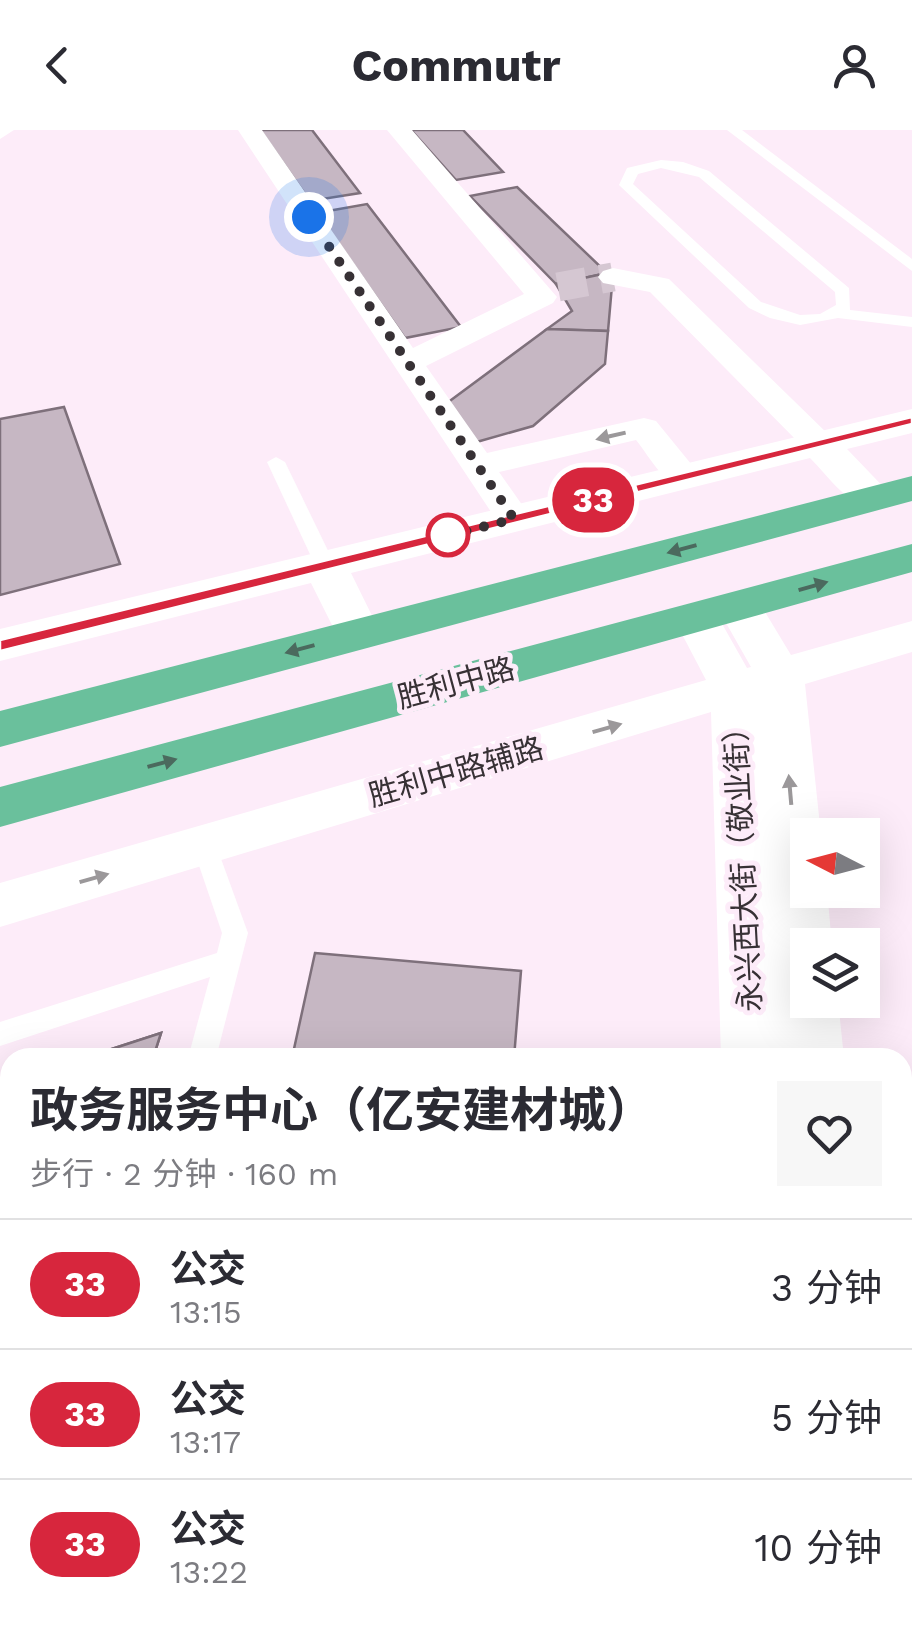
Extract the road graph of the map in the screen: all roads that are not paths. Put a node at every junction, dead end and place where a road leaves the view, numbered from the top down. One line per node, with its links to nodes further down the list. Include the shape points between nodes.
1 (250, 130): 8 (street)
2 (399, 130): 8 (street, via 549,289 538,301)
3 (734, 130): 4 (lane)
4 (912, 266)
5 (612, 277): 10 (street, via 660,286)
6 (837, 313): 6 (lane, via 843,291 704,174 660,164 627,175 630,190 764,311 810,320); 7 (lane)
7 (912, 322)
8 (407, 363): 12 (street)
9 (912, 421): 10 (main road)
10 (819, 444): 13 (main road); 14 (main road)
11 (276, 462): 17 (lane)
12 (478, 466): 13 (street, one-way to 12, via 644,428); 15 (street)
13 (684, 477): 15 (main road)
14 (892, 493): 19 (highway, one-way to 19)
15 (514, 519): 17 (main road)
16 (912, 558): 18 (highway, 胜利中路, one-way to 16)
17 (325, 566): 19 (main road); 21 (main road)
18 (718, 612): 22 (main road, 永兴西大街（敬业街）); 24 (highway, 胜利中路, one-way to 18)
19 (358, 634): 23 (highway, one-way to 23)
20 (912, 636): 22 (main road, 胜利中路辅路)
21 (0, 646)
22 (758, 683): 25 (main road, 胜利中路辅路, one-way to 22); 27 (main road, 永兴西大街（敬业街）, one-way to 22); 32 (main road, 永兴西大街（敬业街）)
23 (0, 729)
24 (0, 808)
25 (204, 846): 26 (main road, 胜利中路辅路, one-way to 25); 28 (lane, via 234,933)
26 (0, 905)
27 (798, 928)
28 (227, 961): 30 (lane); 31 (lane)
29 (810, 1018): 33 (main road, 永兴西大街（敬业街）)
30 (0, 1034)
31 (205, 1048)
32 (752, 1048)
33 (812, 1048)

